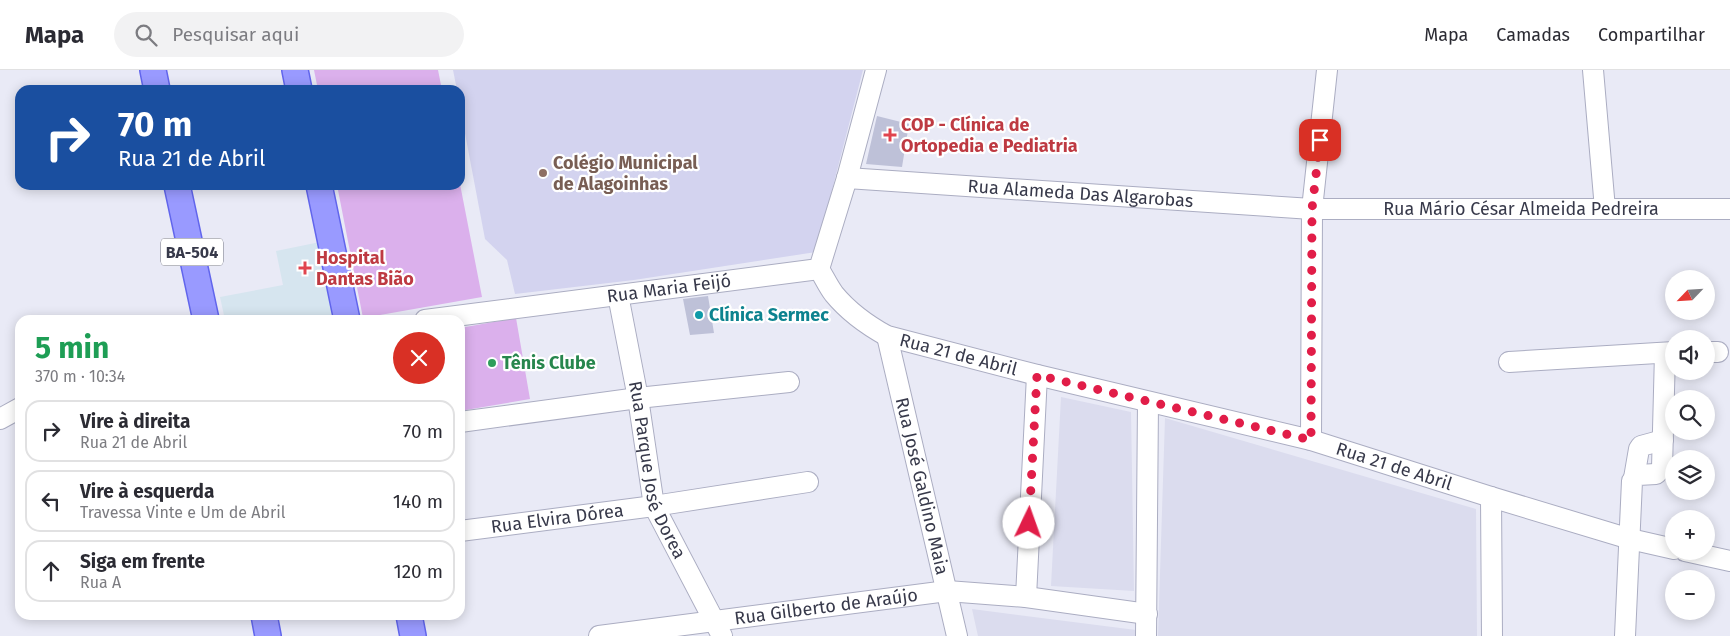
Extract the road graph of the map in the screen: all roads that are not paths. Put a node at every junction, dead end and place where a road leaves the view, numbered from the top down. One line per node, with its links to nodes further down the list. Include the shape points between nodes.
1 (153, 70): 6 (main road)
2 (295, 70): 7 (main road)
3 (876, 70): 8 (street)
4 (1327, 70): 11 (street)
5 (1593, 70): 12 (street)
6 (156, 85)
7 (298, 85)
8 (847, 178): 11 (street, Rua Alameda Das Algarobas); 14 (street)
9 (178, 190): 16 (main road, BA-504)
10 (320, 190): 17 (main road)
11 (1312, 209): 12 (street, Rua Mário César Almeida Pedreira); 32 (street)
12 (1605, 209): 13 (street, Rua Mário César Almeida Pedreira)
13 (1730, 209)
14 (819, 270): 15 (street, Rua Maria Feijó); 19 (street, Rua 21 de Abril, via 834,294 867,325)
15 (618, 295): 18 (street, Rua Maria Feijó); 25 (street, Rua Parque José Dorea)
16 (205, 315)
17 (346, 315)
18 (464, 315)
19 (886, 336): 22 (street, Rua 21 de Abril); 43 (street, Rua José Galdino Maia)
20 (1665, 352): 21 (street)
21 (1509, 362)
22 (1037, 375): 26 (street, Rua 21 de Abril); 44 (street)
23 (1667, 380): 33 (street)
24 (789, 382): 25 (street)
25 (638, 398): 31 (street); 37 (street, Rua Parque José Dorea)
26 (1148, 402): 32 (street, Rua 21 de Abril); 45 (street)
27 (15, 404): 28 (street)
28 (0, 408)
29 (15, 411): 30 (street)
30 (0, 419)
31 (465, 421)
32 (1311, 440): 36 (street, Rua 21 de Abril)
33 (1663, 440): 34 (street, via 1641,446); 34 (street, via 1660,472)
34 (1634, 478): 39 (street)
35 (808, 482): 37 (street, Rua Elvira Dórea)
36 (1490, 497): 39 (street, Rua 21 de Abril); 54 (street)
37 (654, 506): 38 (street, Rua Elvira Dórea); 48 (street, Rua Parque José Dorea)
38 (465, 530)
39 (1630, 539): 40 (street, Rua 21 de Abril); 55 (street)
40 (1665, 547)
41 (1715, 558): 42 (street)
42 (1730, 561)
43 (947, 591): 44 (street, Rua Gilberto de Araújo); 48 (street, Rua Gilberto de Araújo); 52 (street, Rua José Galdino Maia)
44 (1026, 597): 45 (street, Rua Gilberto de Araújo)
45 (1146, 614): 53 (street)
46 (265, 620): 50 (main road)
47 (410, 620): 51 (main road)
48 (718, 628): 49 (street, Rua Gilberto de Araújo)
49 (611, 635)
50 (268, 636)
51 (413, 636)
52 (958, 636)
53 (1146, 636)
54 (1492, 636)
55 (1625, 636)

